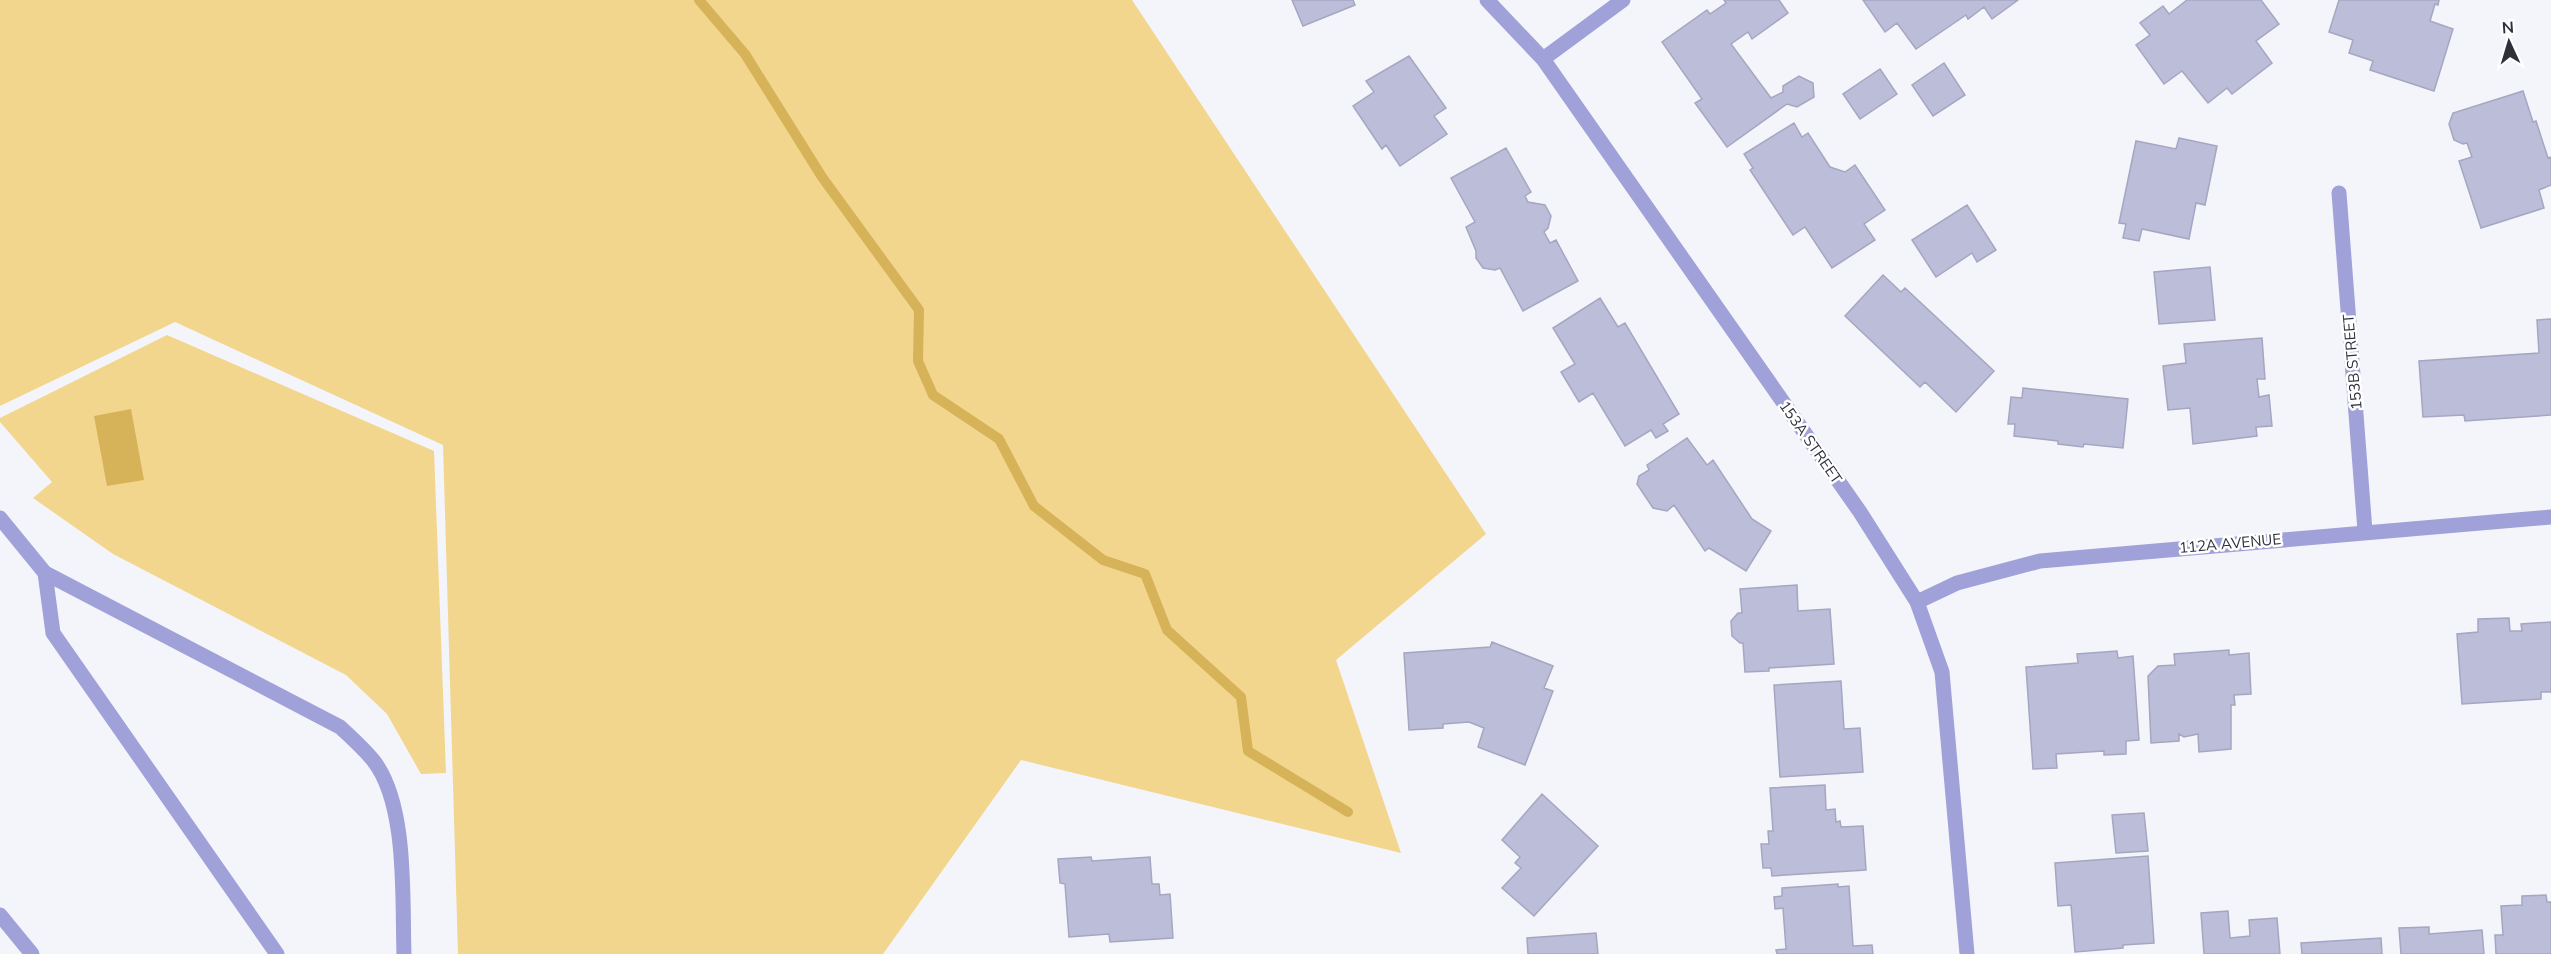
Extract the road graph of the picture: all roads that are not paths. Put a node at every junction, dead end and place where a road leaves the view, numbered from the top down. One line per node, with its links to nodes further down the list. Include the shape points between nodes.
1 (1487, 0): 3 (street, 153A STREET)
2 (1623, 0): 3 (street)
3 (1543, 59): 9 (street, 153A STREET, via 1860,512)
4 (2339, 194): 7 (street, 153B STREET)
5 (2551, 517): 7 (street, 112A AVENUE)
6 (0, 518): 8 (street)
7 (2365, 531): 9 (street, 112A AVENUE, via 2040,561 1957,583)
8 (45, 573): 12 (street, via 54,633); 13 (street, via 340,727 374,761 390,794 400,835)
9 (1917, 602): 14 (street, 153A STREET, via 1942,672)
10 (0, 915): 11 (street)
11 (32, 954)
12 (277, 954)
13 (404, 954)
14 (1967, 954)

